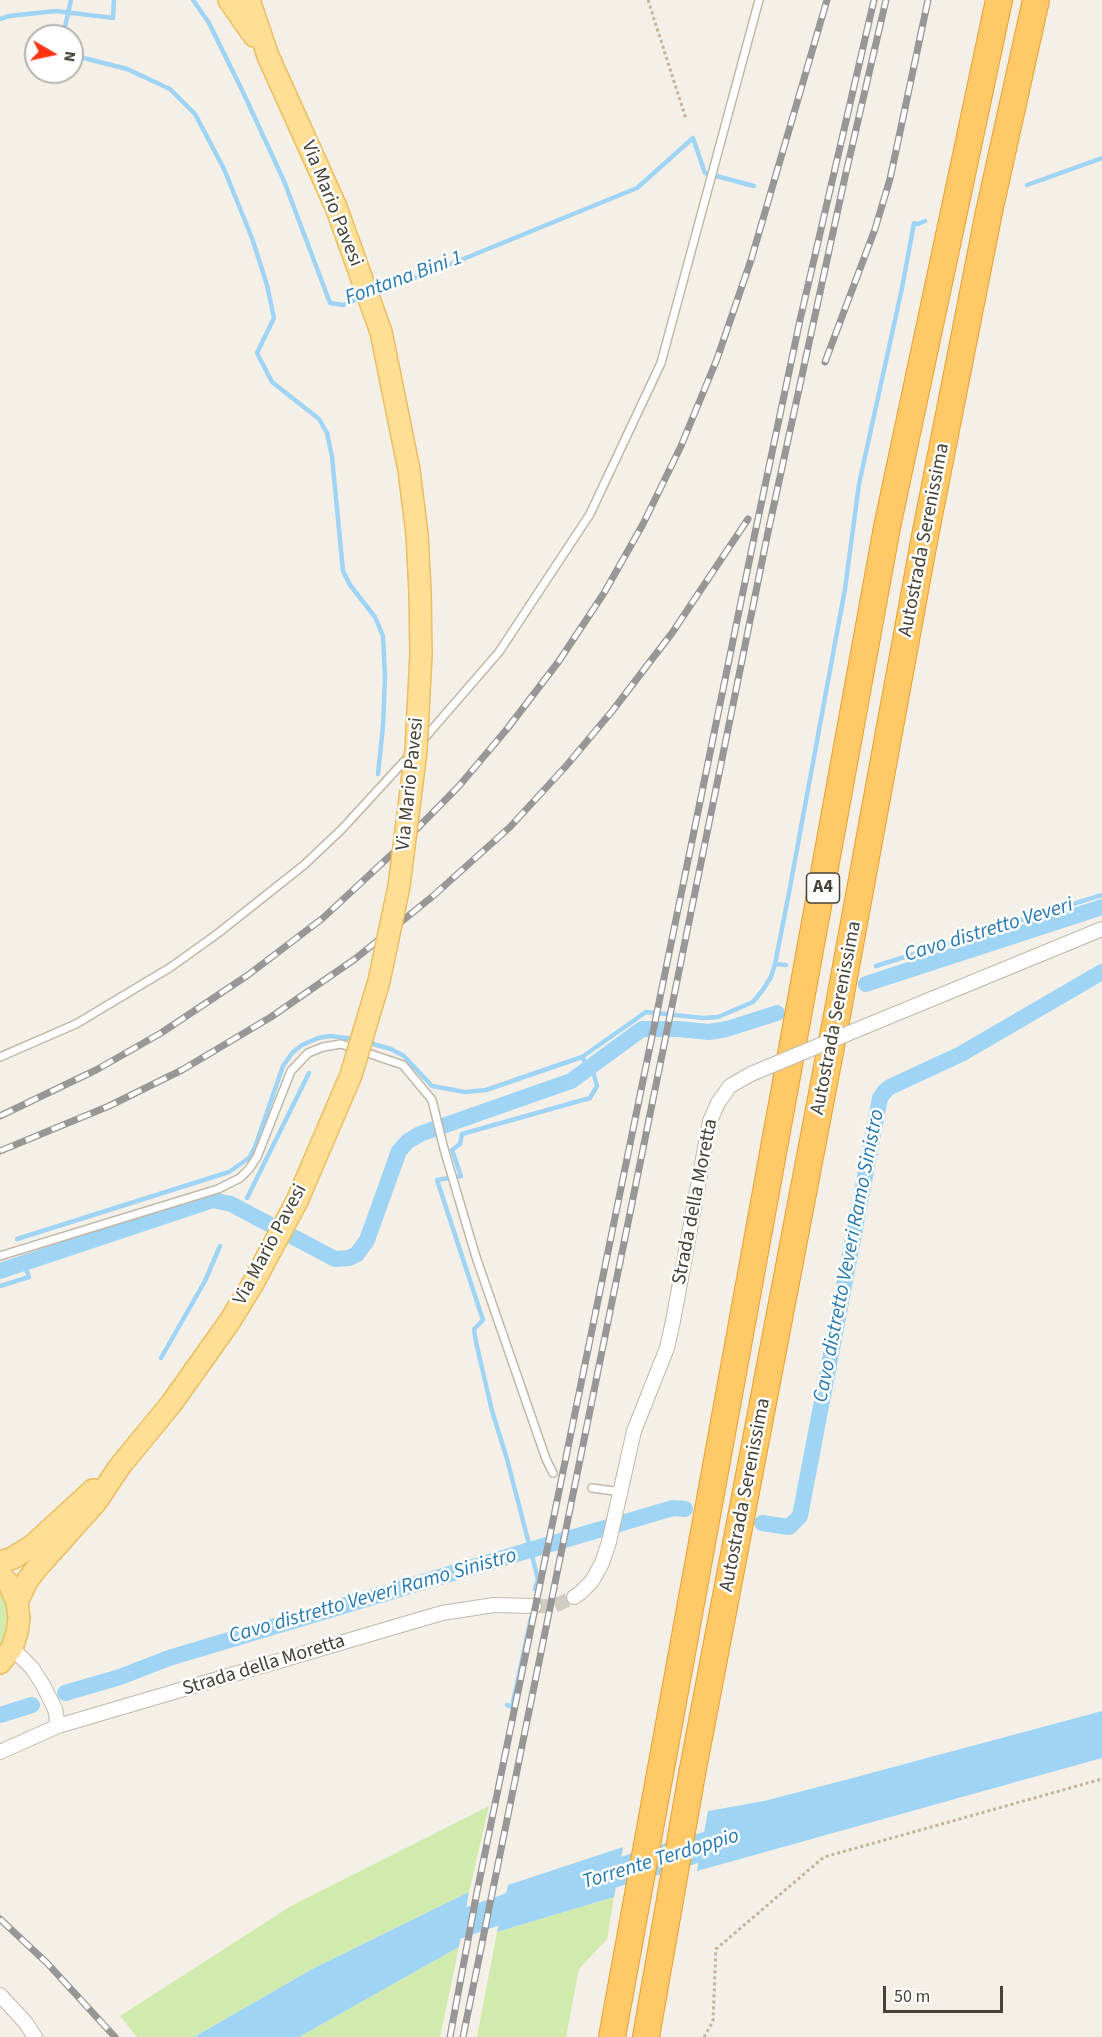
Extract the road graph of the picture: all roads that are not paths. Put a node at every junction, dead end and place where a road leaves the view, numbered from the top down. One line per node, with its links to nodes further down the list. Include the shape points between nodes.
1 (229, 0): 6 (main road, Via Mario Pavesi)
2 (249, 0): 6 (main road, Via Mario Pavesi)
3 (759, 0): 8 (lane, via 661,363 590,514 499,652 342,829 259,902 171,967 123,996 76,1024)
4 (999, 0): 24 (highway, Autostrada Serenissima / A4, via 887,527)
5 (1035, 0): 25 (highway, Autostrada Serenissima / A4, via 925,536)
6 (268, 56): 10 (main road, Via Mario Pavesi, bridge, via 336,207 381,332 410,470 417,534 421,654 416,751 401,876 386,952 351,1075 314,1164 252,1285 202,1362)
7 (1102, 929): 13 (street, Strada della Moretta, bridge, via 730,1086 710,1121 674,1321 634,1431)
8 (0, 1057)
9 (0, 1256): 11 (lane, via 218,1189 240,1178 257,1156 291,1071 308,1053 340,1044 403,1065 432,1100 476,1257)
10 (120, 1466): 14 (main road, via 32,1546); 17 (main road, via 83,1519 36,1569)
11 (553, 1473)
12 (592, 1488): 13 (lane)
13 (621, 1492): 16 (street, Strada della Moretta, via 602,1563 592,1581)
14 (0, 1562)
15 (0, 1575): 17 (main road)
16 (574, 1597)
17 (17, 1602): 19 (main road, via 18,1626)
18 (534, 1606): 20 (street, Strada della Moretta, via 494,1605 442,1613)
19 (6, 1655): 20 (street, via 32,1668 55,1709)
20 (58, 1726): 21 (street, Strada della Moretta)
21 (0, 1752)
22 (0, 1995): 23 (street)
23 (35, 2037)
24 (612, 2037)
25 (646, 2037)

